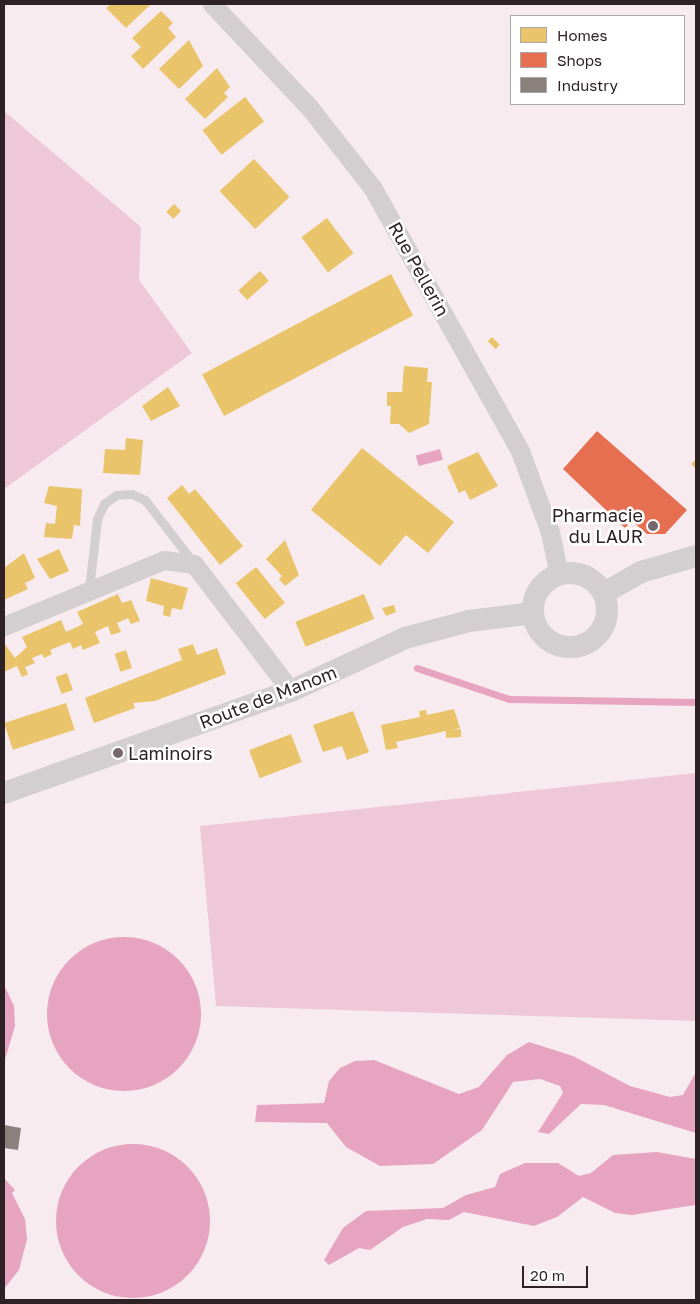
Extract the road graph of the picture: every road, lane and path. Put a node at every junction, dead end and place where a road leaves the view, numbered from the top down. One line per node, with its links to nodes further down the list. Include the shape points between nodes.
1 (212, 4): 4 (street, Rue Pellerin, via 309,107 372,187 520,451 550,532)
2 (696, 556): 6 (street, via 641,572)
3 (194, 564): 5 (street, via 164,560); 5 (lane, via 145,500 132,494 116,495 104,504 97,519); 9 (street)
4 (559, 575): 6 (street, via 585,576); 7 (street, via 539,589)
5 (89, 588): 8 (street)
6 (604, 593): 7 (street, via 608,616 604,628 596,638 575,648 551,643 542,635)
7 (533, 613): 9 (street, Route de Manom, via 469,620 422,632)
8 (4, 626)
9 (291, 692): 10 (street, Route de Manom)
10 (4, 793)

